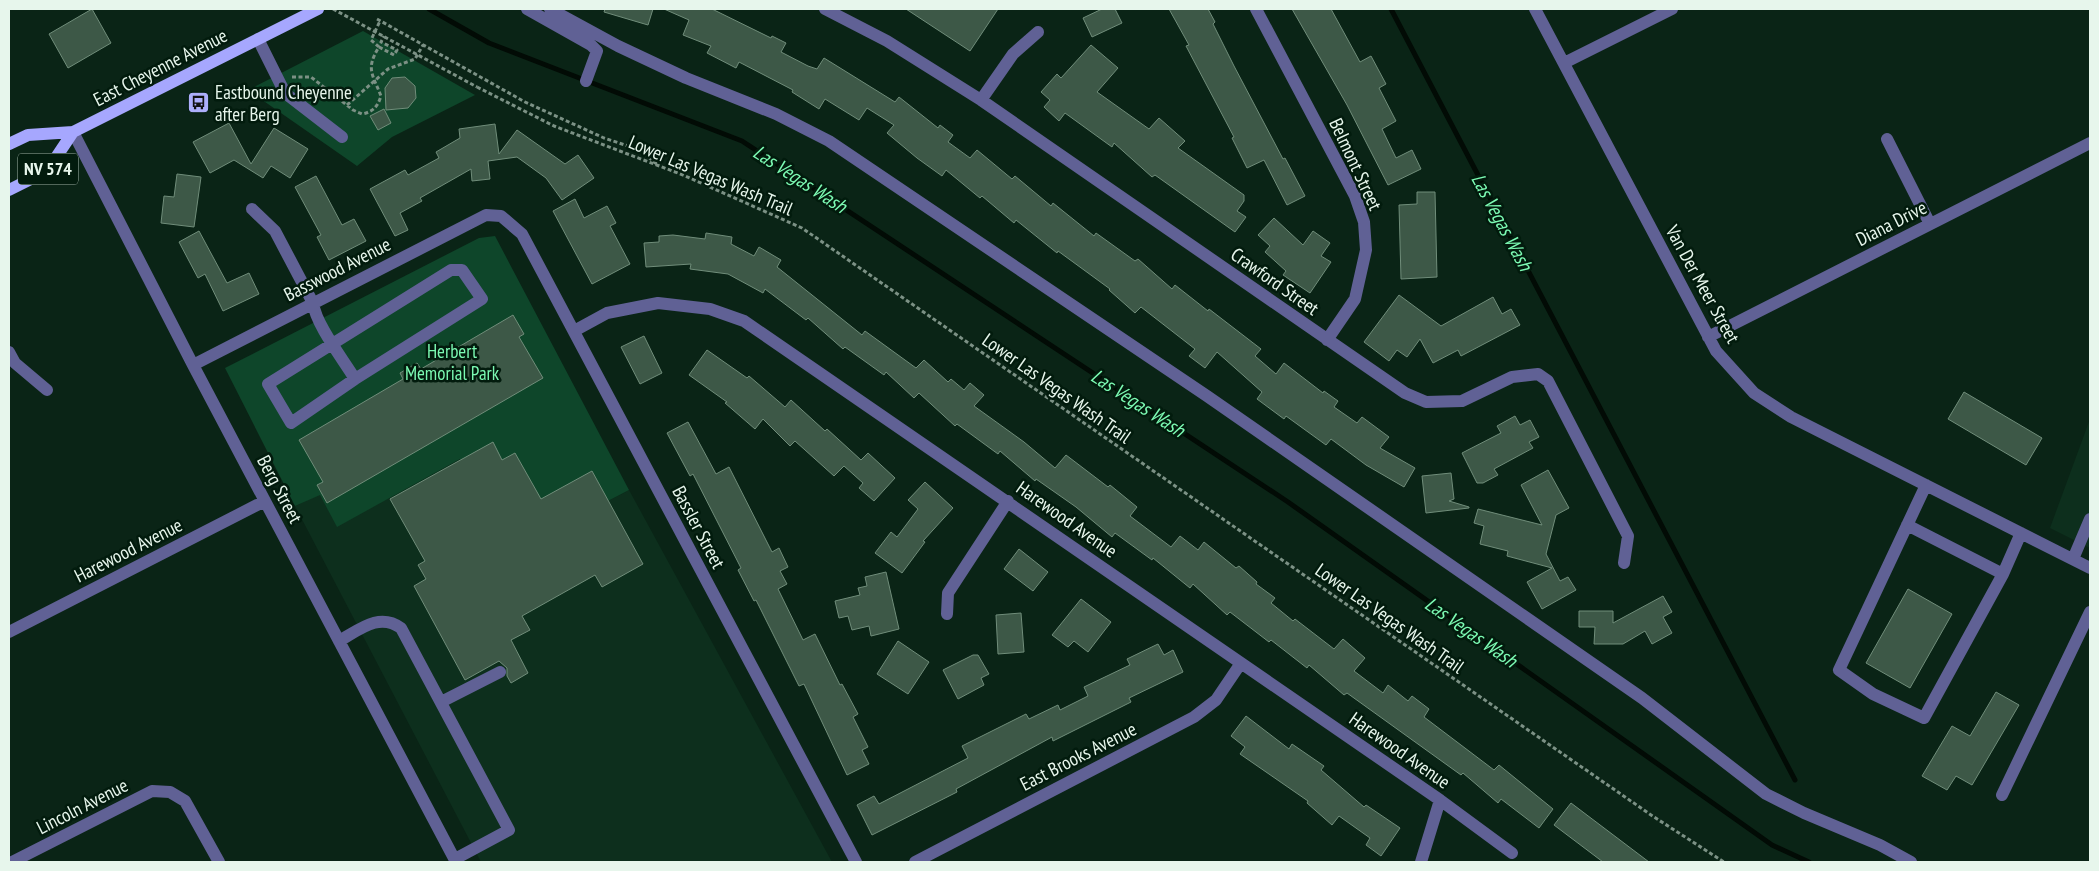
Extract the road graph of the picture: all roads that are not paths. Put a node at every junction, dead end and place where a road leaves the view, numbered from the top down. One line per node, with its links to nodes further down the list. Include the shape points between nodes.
1 (318, 9): 9 (main road, East Cheyenne Avenue / NV 574)
2 (527, 9): 11 (street, via 597,51)
3 (550, 9): 57 (street, via 626,50 776,114 829,141 1207,396 1642,698 1766,794)
4 (825, 9): 12 (street, Crawford Street, via 887,42)
5 (1256, 9): 25 (street, Belmont Street, via 1355,196 1364,222 1366,250 1355,299)
6 (1535, 9): 10 (street, Van Der Meer Street)
7 (1672, 9): 10 (street)
8 (1038, 32): 12 (street, via 1014,54)
9 (258, 39): 13 (main road, East Cheyenne Avenue / NV 574); 14 (street, via 286,93)
10 (1564, 63): 24 (street, Van Der Meer Street)
11 (586, 81)
12 (981, 100): 25 (street, Crawford Street)
13 (73, 132): 17 (main road, East Cheyenne Avenue / NV 574, via 28,135); 18 (main road, East Cheyenne Avenue / NV 574, via 47,171); 28 (street, Berg Street)
14 (342, 137)
15 (1887, 139): 21 (street)
16 (2090, 143): 21 (street, Diana Drive)
17 (9, 144)
18 (9, 190)
19 (252, 209): 22 (street, via 275,231)
20 (501, 216): 22 (street, Basswood Avenue, via 486,215); 23 (street, Bassler Street, via 522,234)
21 (1930, 224): 24 (street, Diana Drive)
22 (313, 302): 26 (street, via 314,313); 28 (street, Basswood Avenue)
23 (574, 331): 33 (street, Harewood Avenue, via 607,313 658,303 710,309 744,321); 54 (street, Bassler Street)
24 (1708, 337): 31 (street, Van Der Meer Street, via 1716,351 1754,393 1791,417)
25 (1327, 340): 38 (street, Crawford Street, via 1405,393 1426,402 1462,401 1512,377 1538,374 1548,381 1628,536)
26 (333, 342): 29 (street); 29 (street, via 268,384 291,423); 29 (street, via 451,270 462,270 482,299)
27 (9, 352): 30 (street, via 15,363)
28 (192, 365): 32 (street, Berg Street)
29 (356, 380)
30 (47, 390)
31 (1926, 485): 35 (street); 36 (street, Van Der Meer Street)
32 (264, 500): 43 (street, Harewood Avenue); 44 (street, Berg Street)
33 (1008, 502): 42 (street, via 948,593); 45 (street, Harewood Avenue)
34 (2090, 519): 37 (street)
35 (1907, 525): 40 (street); 40 (street, via 1839,670 1874,694 1924,718)
36 (2021, 533): 37 (street, Van Der Meer Street); 40 (street)
37 (2073, 559): 39 (street, Van Der Meer Street)
38 (1624, 563)
39 (2090, 568)
40 (2003, 574)
41 (2090, 612): 48 (street)
42 (947, 614)
43 (9, 632)
44 (339, 641): 47 (street, via 370,624 394,623 406,636); 51 (street, Berg Street)
45 (1241, 663): 49 (street, Harewood Avenue); 55 (street, East Brooks Avenue, via 1216,700 1194,717)
46 (500, 672): 47 (street)
47 (441, 702): 51 (street, via 509,830)
48 (2002, 795)
49 (1440, 800): 50 (street, Harewood Avenue); 56 (street)
50 (1512, 853)
51 (456, 861)
52 (12, 862): 53 (street, Lincoln Avenue, via 152,791 170,792 185,801)
53 (219, 862)
54 (856, 862)
55 (915, 862)
56 (1421, 862)
57 (1911, 862)

